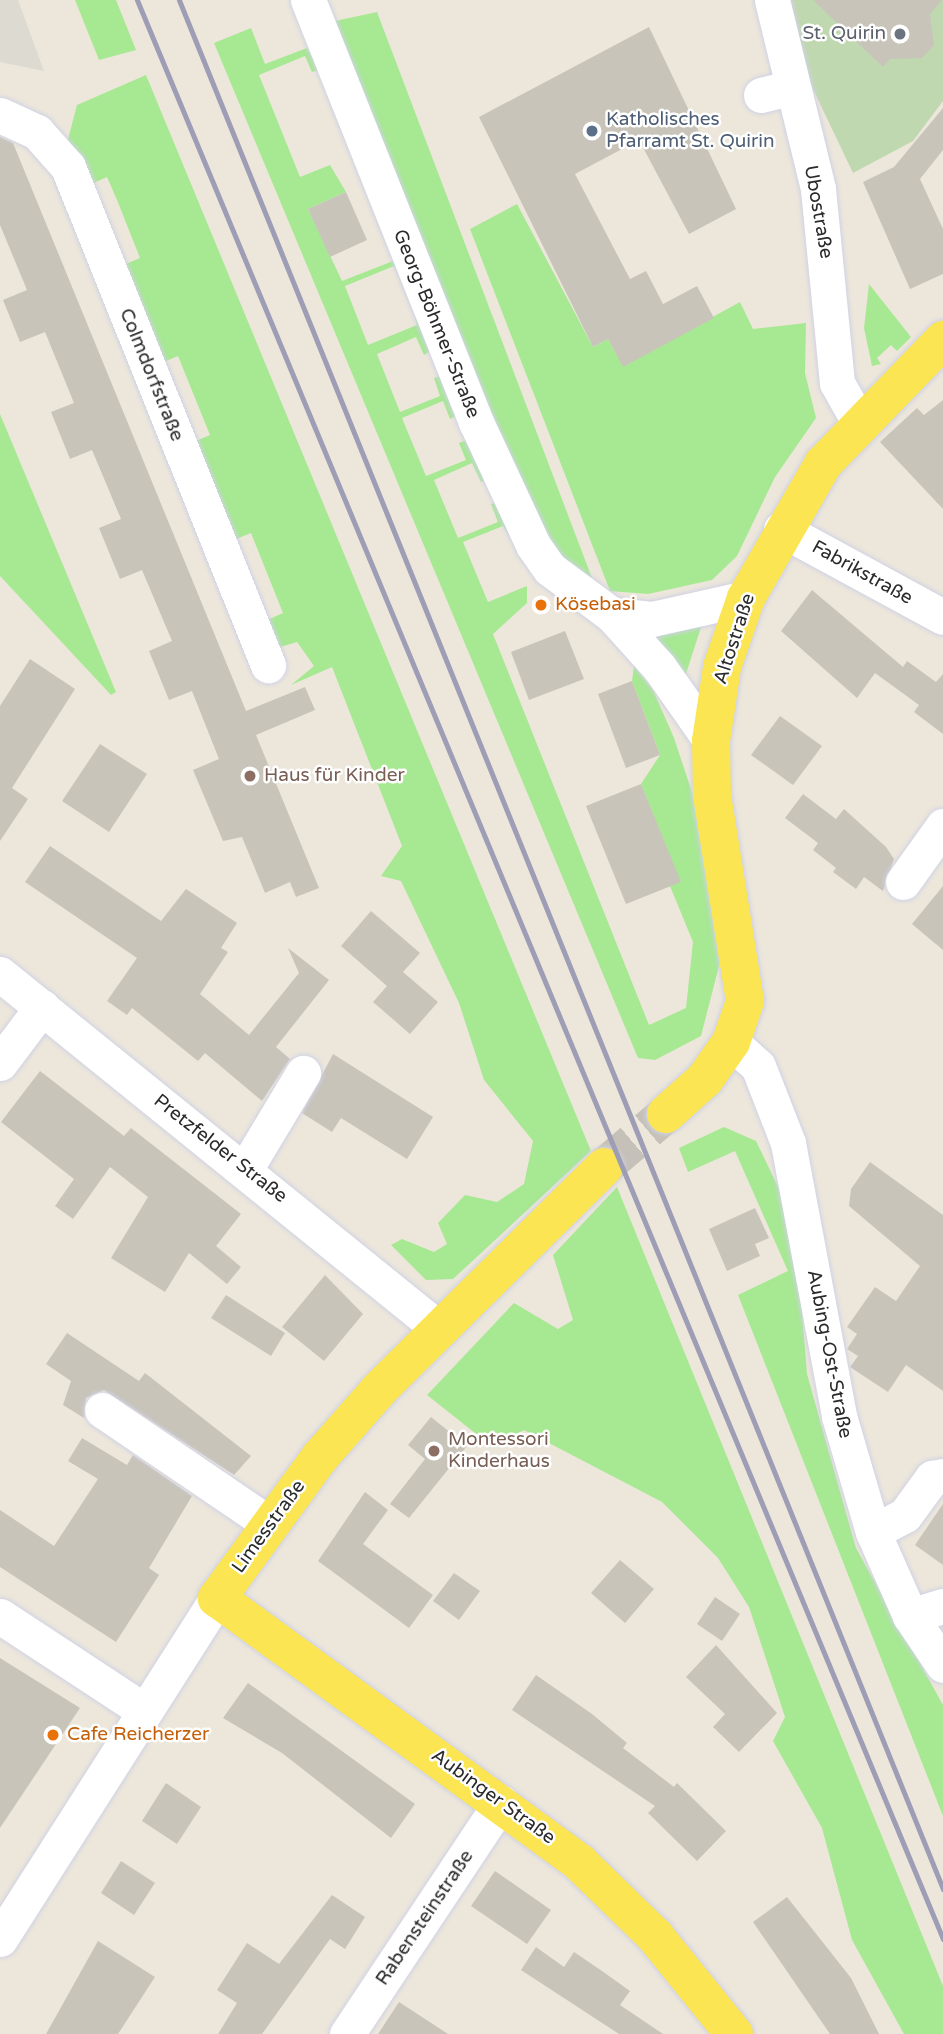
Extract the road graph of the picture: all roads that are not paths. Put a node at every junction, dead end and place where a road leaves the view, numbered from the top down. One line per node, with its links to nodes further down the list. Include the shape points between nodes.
1 (308, 0): 8 (street, Georg-Böhmer-Straße, via 502,486 550,569)
2 (772, 0): 5 (street, Ubostraße, via 775,92 818,194 837,383)
3 (0, 115): 10 (street, Colmdorfstraße, via 37,132 68,167)
4 (943, 340): 5 (main road, Altostraße)
5 (859, 422): 6 (main road, Altostraße)
6 (781, 529): 7 (main road, Altostraße); 9 (street, Fabrikstraße)
7 (746, 598): 8 (street, via 652,619); 11 (main road, Altostraße, via 722,667)
8 (612, 615): 11 (street, Georg-Böhmer-Straße, via 659,667)
9 (943, 617)
10 (268, 665)
11 (711, 741): 16 (main road, Altostraße, via 712,795 745,1001)
12 (943, 826): 13 (street)
13 (903, 882)
14 (0, 974): 15 (street, Pretzfelder Straße)
15 (42, 1007): 17 (street); 21 (street, Pretzfelder Straße)
16 (731, 1042): 19 (main road, via 705,1079); 26 (street, Aubing-Ost-Straße, via 758,1066 788,1143 839,1416)
17 (0, 1063)
18 (303, 1073): 21 (street)
19 (666, 1114)
20 (604, 1167): 22 (main road, Limesstraße)
21 (246, 1168): 22 (street, Pretzfelder Straße)
22 (438, 1328): 25 (main road, Limesstraße, via 328,1448)
23 (102, 1410): 25 (street)
24 (943, 1476): 26 (street, via 932,1478 905,1515)
25 (270, 1524): 27 (main road, Limesstraße)
26 (873, 1532): 28 (street, Aubing-Ost-Straße)
27 (217, 1598): 31 (street, Limesstraße); 32 (main road, Aubinger Straße)
28 (927, 1611): 30 (street, Aubing-Ost-Straße)
29 (0, 1616): 31 (street)
30 (943, 1665)
31 (143, 1710): 33 (street, Limesstraße)
32 (501, 1802): 34 (street, Rabensteinstraße); 35 (main road, Aubinger Straße, via 580,1863 655,1936)
33 (5, 1920)
34 (347, 2034)
35 (734, 2034)

